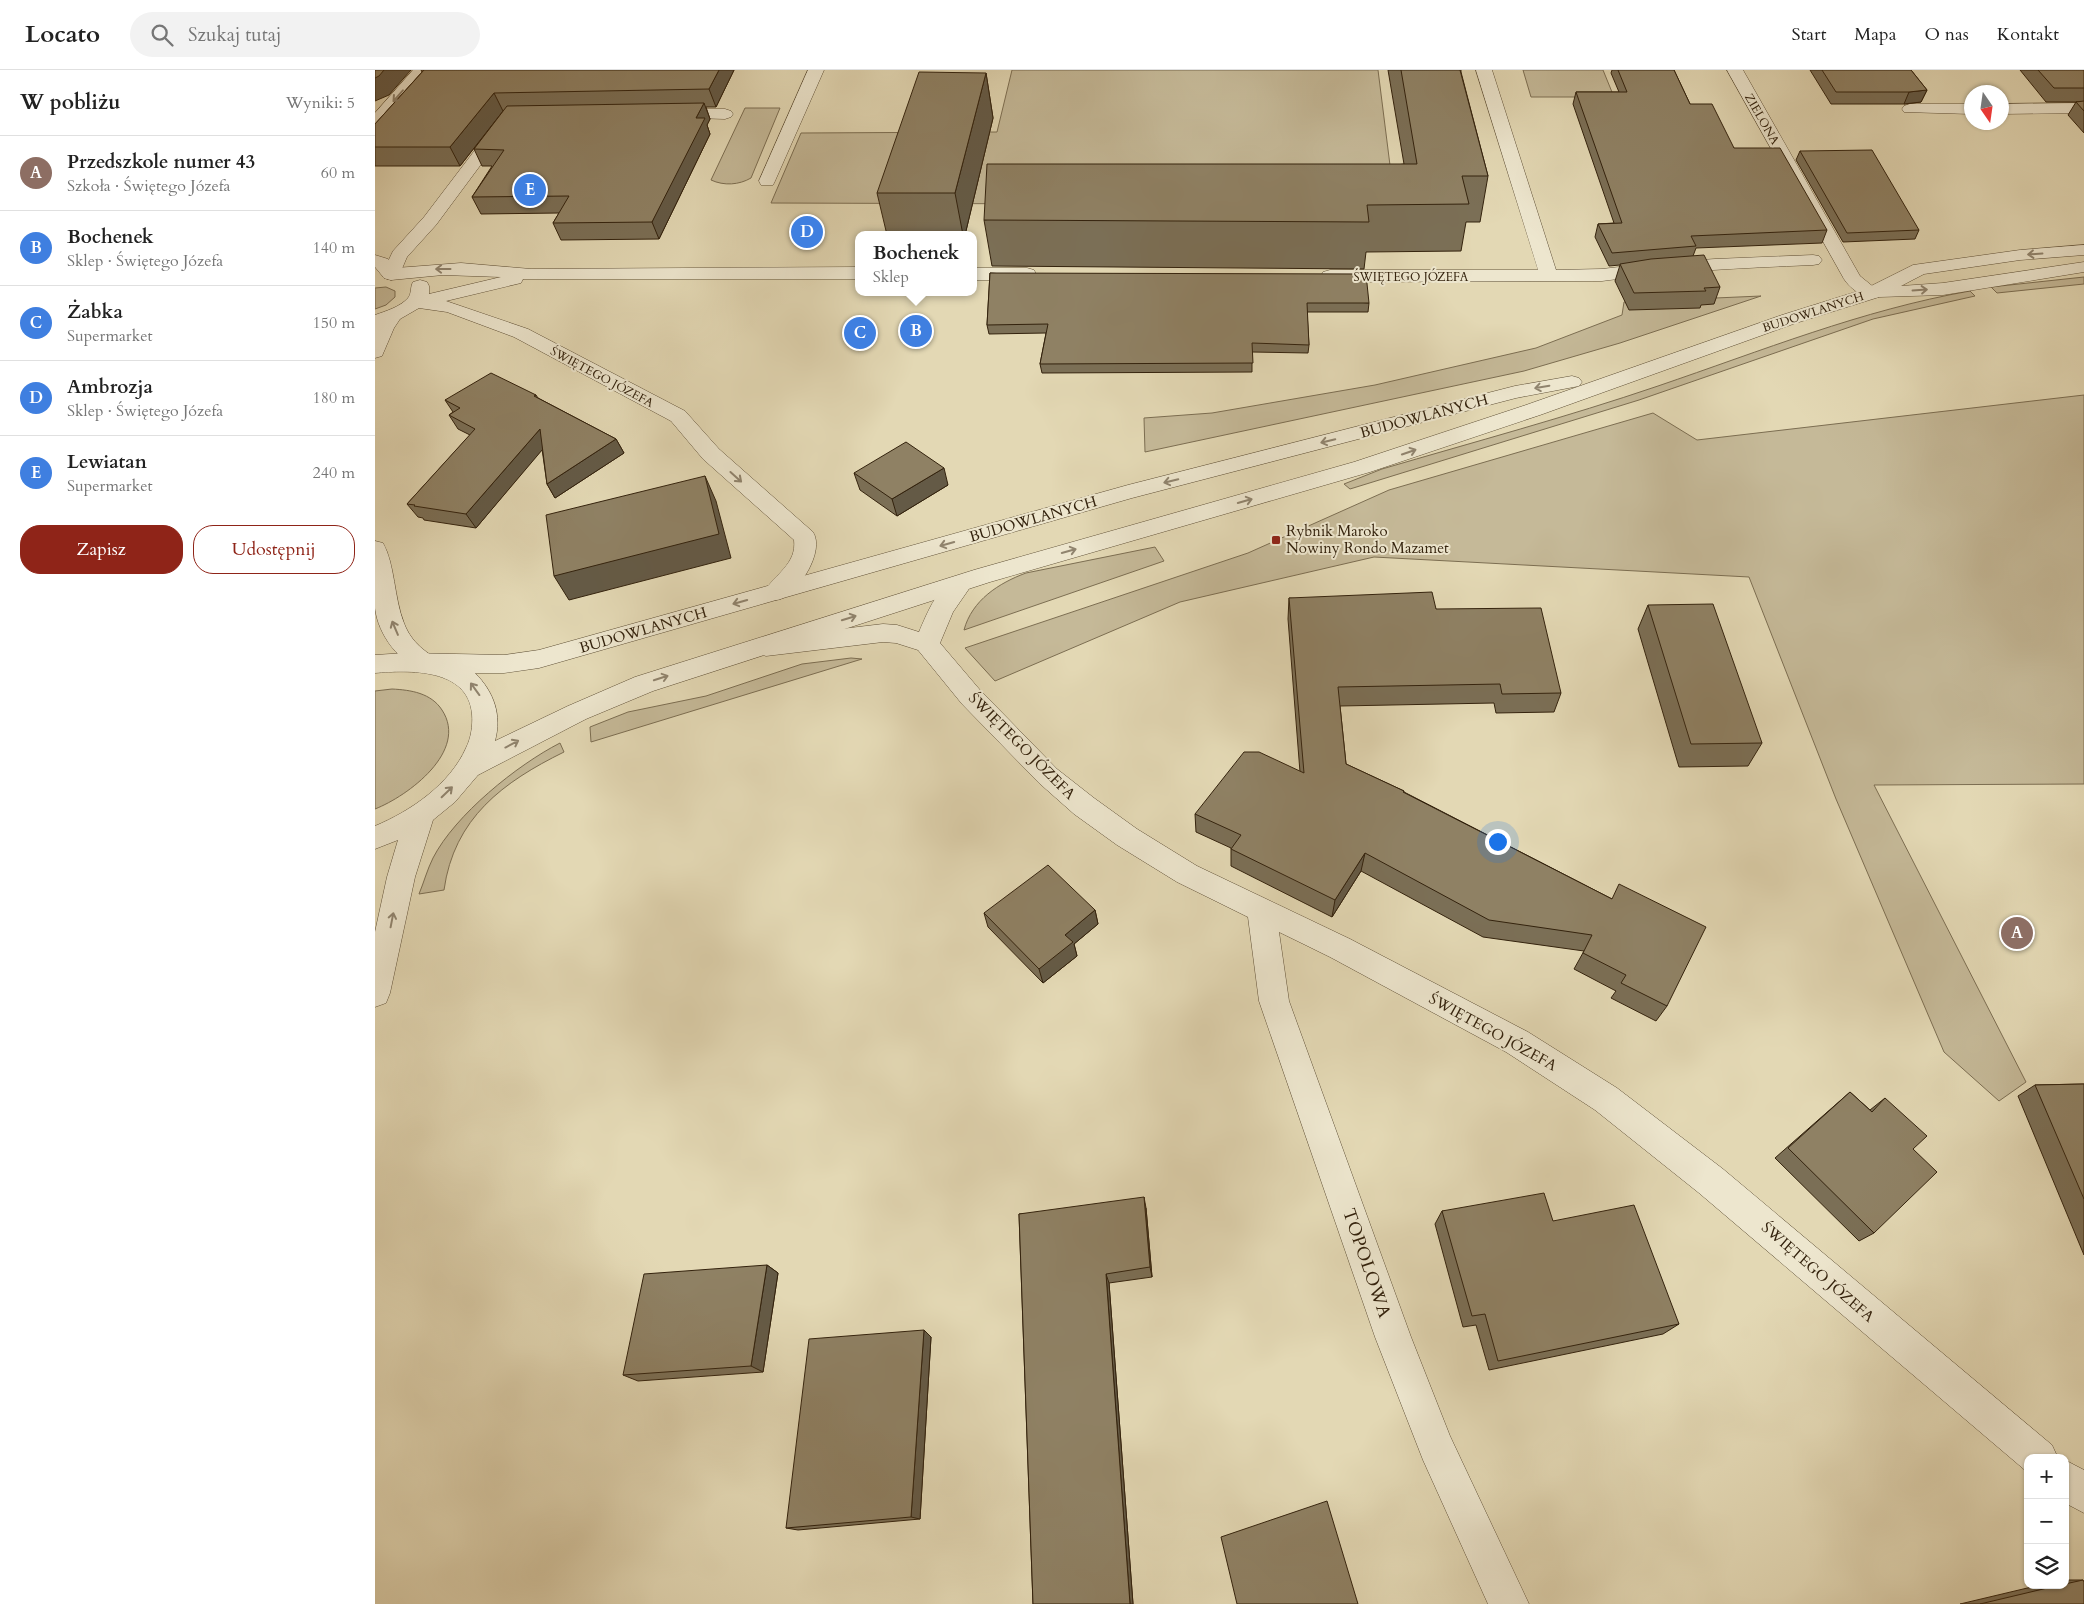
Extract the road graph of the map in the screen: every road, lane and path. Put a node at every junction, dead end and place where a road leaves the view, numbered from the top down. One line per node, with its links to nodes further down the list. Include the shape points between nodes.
1 (421, 70): 12 (street, one-way to 12)
2 (817, 70): 13 (street)
3 (1484, 70): 24 (street)
4 (1735, 70): 25 (street, ZIELONA, via 1853,279)
5 (2084, 108): 8 (street)
6 (1910, 109): 7 (street)
7 (1964, 109)
8 (2009, 109)
9 (725, 114): 10 (street)
10 (657, 115)
11 (509, 116): 21 (street, via 430,222)
12 (375, 123)
13 (767, 181)
14 (2084, 250): 25 (street, BUDOWLANYCH, one-way to 25, via 1919,269)
15 (375, 260): 21 (street, via 382,263)
16 (1813, 260): 24 (street, ŚWIĘTEGO JÓZEFA)
17 (2084, 267): 25 (street, BUDOWLANYCH, one-way to 17, via 1943,289)
18 (855, 273): 22 (street)
19 (977, 274): 20 (street)
20 (1042, 274)
21 (383, 275): 22 (street, one-way to 21, via 492,269 426,269); 26 (street, via 404,275 417,281 420,291)
22 (531, 275): 26 (street)
23 (1317, 276): 24 (street, ŚWIĘTEGO JÓZEFA)
24 (1549, 276)
25 (1871, 293): 30 (street, BUDOWLANYCH)
26 (413, 302): 27 (street); 33 (street, ŚWIĘTEGO JÓZEFA, one-way to 33, via 450,307 521,333 678,416 731,472 805,537 805,551 798,568)
27 (393, 315): 28 (street); 29 (street)
28 (375, 321)
29 (375, 352)
30 (1641, 370): 32 (street, BUDOWLANYCH, one-way to 30, via 1362,467); 33 (street, BUDOWLANYCH, one-way to 33, via 1515,392 1128,492)
31 (375, 549): 36 (street, one-way to 31, via 412,656 401,643 389,615)
32 (961, 583): 34 (street, via 935,618); 35 (street, BUDOWLANYCH, one-way to 32)
33 (776, 592): 36 (street, BUDOWLANYCH, one-way to 36, via 539,659 504,664)
34 (927, 644): 35 (street, via 883,633); 41 (street, ŚWIĘTEGO JÓZEFA, via 971,697 1048,776 1084,806 1187,874)
35 (753, 648): 38 (street, BUDOWLANYCH, one-way to 35, via 594,703)
36 (426, 663): 37 (street, BUDOWLANYCH); 38 (street, one-way to 36, via 485,730 481,698 460,675)
37 (375, 664)
38 (469, 767): 39 (street, one-way to 38, via 449,791)
39 (422, 813): 40 (street); 42 (street, one-way to 39, via 407,855)
40 (375, 838)
41 (1261, 910): 43 (street, ŚWIĘTEGO JÓZEFA, via 1517,1042 1606,1099 1711,1181); 46 (street, TOPOLOWA, via 1274,1001 1387,1318 1436,1447)
42 (375, 993)
43 (2034, 1454)
44 (2069, 1482): 45 (street)
45 (2084, 1494)
46 (1509, 1604)

